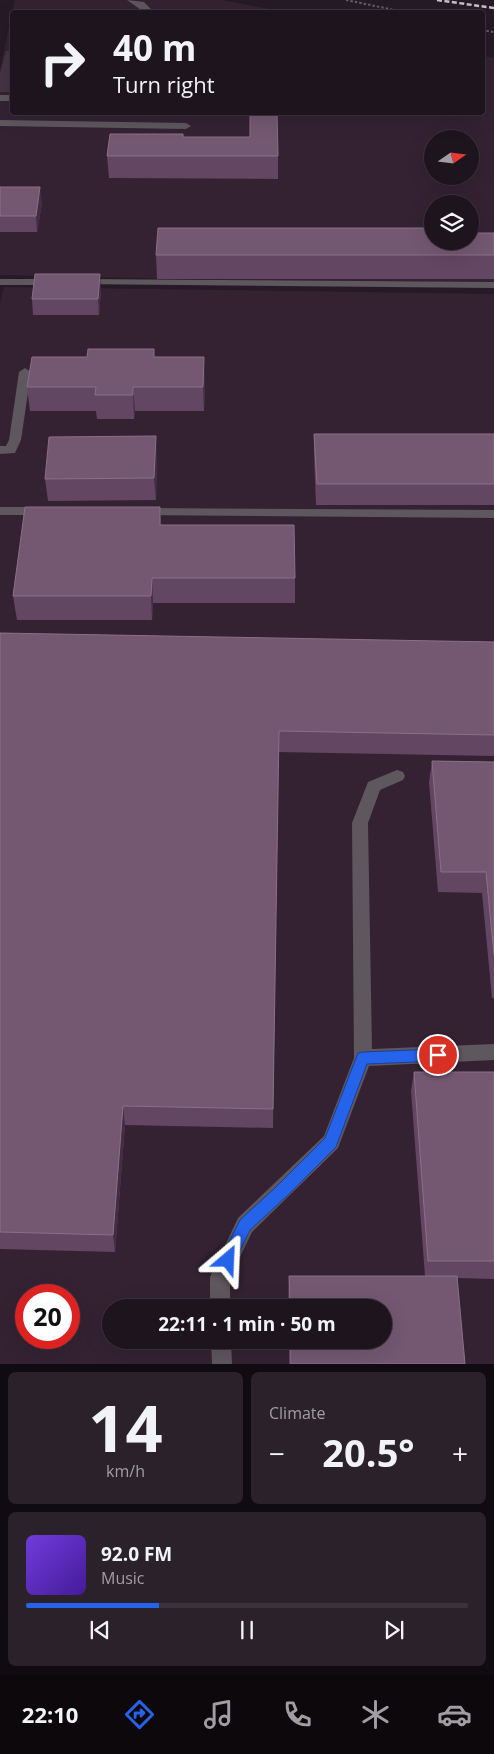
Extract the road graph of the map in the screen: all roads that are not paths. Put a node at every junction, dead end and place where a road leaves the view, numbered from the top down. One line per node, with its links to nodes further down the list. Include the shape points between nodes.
1 (132, 0): 2 (lane)
2 (147, 10)
3 (0, 123): 4 (lane)
4 (186, 126)
5 (0, 282): 6 (lane)
6 (494, 285)
7 (25, 372): 8 (lane, via 15,440 10,450)
8 (0, 450)
9 (0, 511): 10 (lane)
10 (59, 511)
11 (128, 512): 12 (lane)
12 (494, 514)
13 (397, 776): 15 (lane, via 374,786 360,823)
14 (494, 1052): 15 (lane)
15 (363, 1058): 16 (lane, via 330,1142 245,1225 220,1277)
16 (220, 1299)
17 (221, 1349): 18 (lane)
18 (222, 1364)

